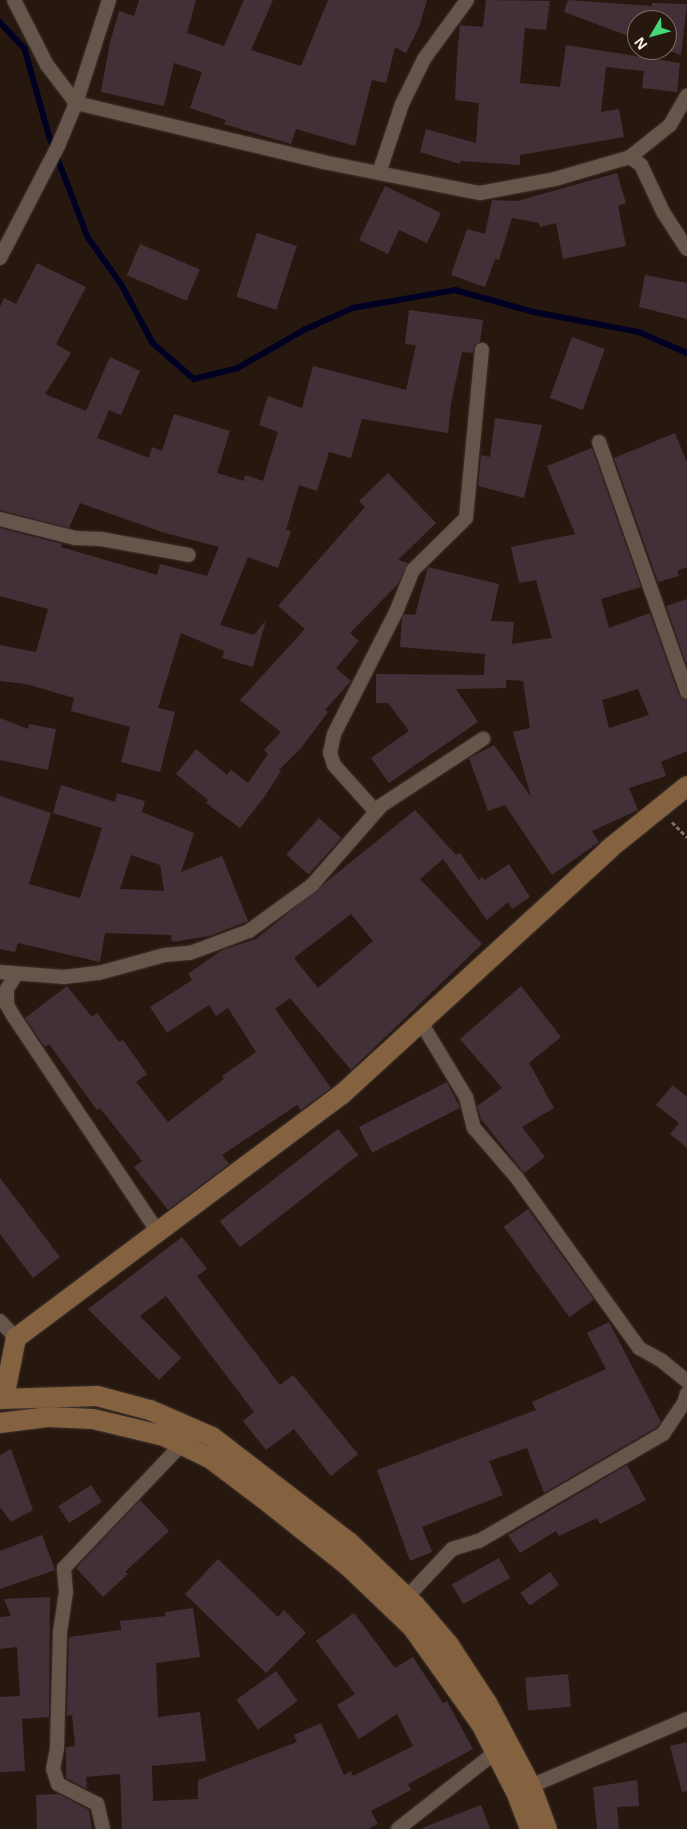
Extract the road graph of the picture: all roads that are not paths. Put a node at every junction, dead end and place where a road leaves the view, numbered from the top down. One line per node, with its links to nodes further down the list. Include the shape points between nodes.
1 (14, 0): 5 (street, via 47,65)
2 (109, 0): 5 (street)
3 (467, 0): 7 (street, via 424,59 402,104)
4 (687, 96): 6 (street, via 670,125)
5 (76, 103): 7 (street); 9 (street, via 27,211)
6 (630, 157): 7 (street, via 556,179 480,193); 8 (street, via 641,165 663,212)
7 (379, 173)
8 (687, 249)
9 (0, 258)
10 (482, 350): 17 (street, via 466,518 445,535 413,570 396,612 334,734 330,754 334,765)
11 (599, 442): 14 (street)
12 (0, 519): 13 (street, via 74,538)
13 (188, 555)
14 (687, 692)
15 (483, 739): 17 (street, via 396,794)
16 (687, 786): 20 (main road, via 609,850)
17 (376, 812): 19 (street, via 312,885 249,931 190,953 164,955 99,973)
18 (0, 972): 19 (street)
19 (16, 975): 21 (street, via 7,989 7,1005)
20 (422, 1024): 21 (main road, via 341,1095); 24 (street, via 466,1097 474,1128 517,1178 639,1348)
21 (158, 1232): 23 (main road)
22 (0, 1321): 23 (street)
23 (16, 1338): 26 (main road)
24 (687, 1381)
25 (687, 1392): 29 (street, via 684,1403 663,1434 479,1541 452,1549)
26 (2, 1398): 29 (main road, via 97,1396 150,1410 212,1437 350,1542)
27 (0, 1423): 28 (main road, via 48,1417 93,1419 134,1426)
28 (182, 1444): 31 (main road, via 211,1459 269,1503 385,1599 444,1668); 33 (street, via 64,1568 66,1592 60,1632 57,1748 53,1770 58,1784 97,1804)
29 (407, 1597): 32 (main road, via 449,1645 487,1703)
30 (687, 1719): 32 (street)
31 (496, 1752): 34 (street); 35 (main road)
32 (531, 1786): 36 (main road)
33 (103, 1829)
34 (398, 1829)
35 (530, 1829)
36 (547, 1829)

